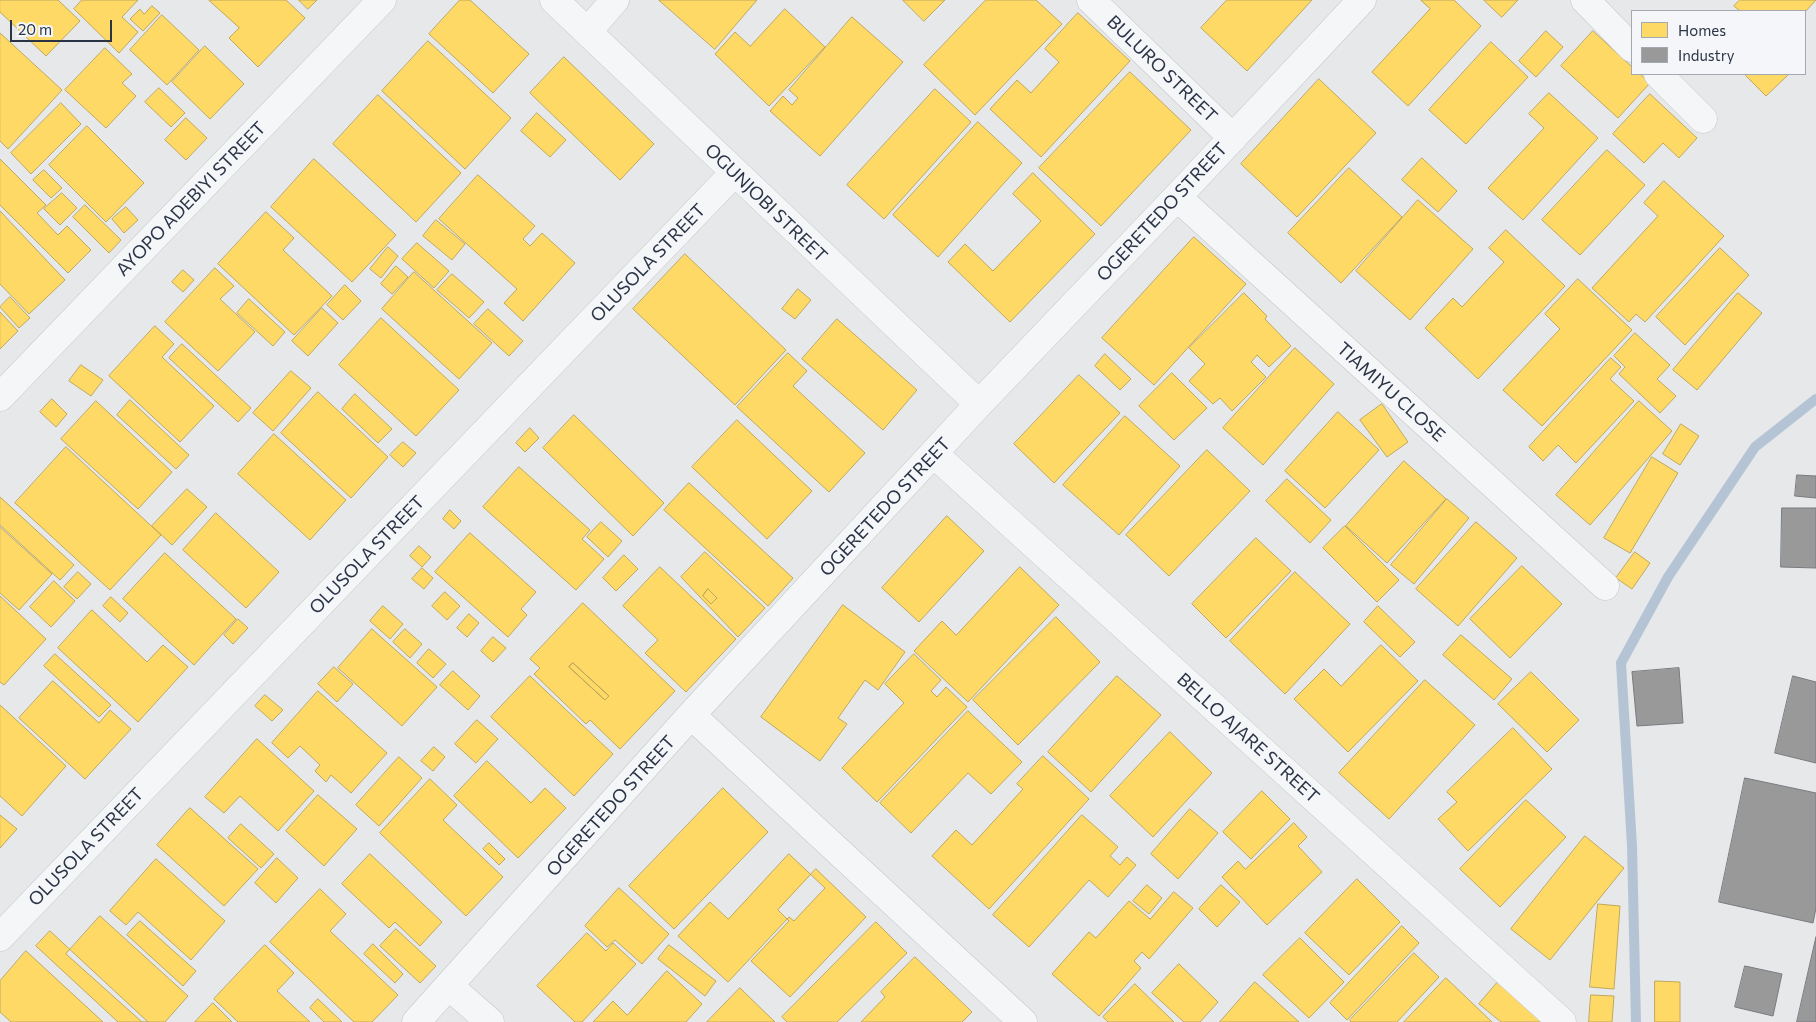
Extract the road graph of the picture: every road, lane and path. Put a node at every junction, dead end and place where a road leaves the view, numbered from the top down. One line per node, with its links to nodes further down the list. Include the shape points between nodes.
1 (382, 0): 14 (street, AYOPO ADEBIYI STREET)
2 (554, 0): 7 (street, OGUNJOBI STREET)
3 (616, 0): 7 (street)
4 (1091, 0): 11 (street, BULURO STREET)
5 (1362, 0): 11 (street, OGERETEDO STREET)
6 (1585, 0): 8 (street)
7 (588, 31): 12 (street, OGUNJOBI STREET)
8 (1631, 47)
9 (1659, 75): 10 (street)
10 (1703, 119)
11 (1233, 138): 13 (street, OGERETEDO STREET)
12 (734, 173): 15 (street, OGUNJOBI STREET); 19 (street, OLUSOLA STREET)
13 (1177, 197): 15 (street, OGERETEDO STREET); 17 (street, TIAMIYU CLOSE)
14 (0, 397)
15 (979, 404): 16 (street, OGERETEDO STREET)
16 (934, 454): 18 (street, OGERETEDO STREET); 24 (street, BELLO AJARE STREET)
17 (1605, 586)
18 (692, 716): 20 (street, OGERETEDO STREET); 23 (street)
19 (0, 937)
20 (449, 986): 21 (street, OGERETEDO STREET); 22 (street)
21 (416, 1022)
22 (490, 1022)
23 (1023, 1022)
24 (1562, 1022)

